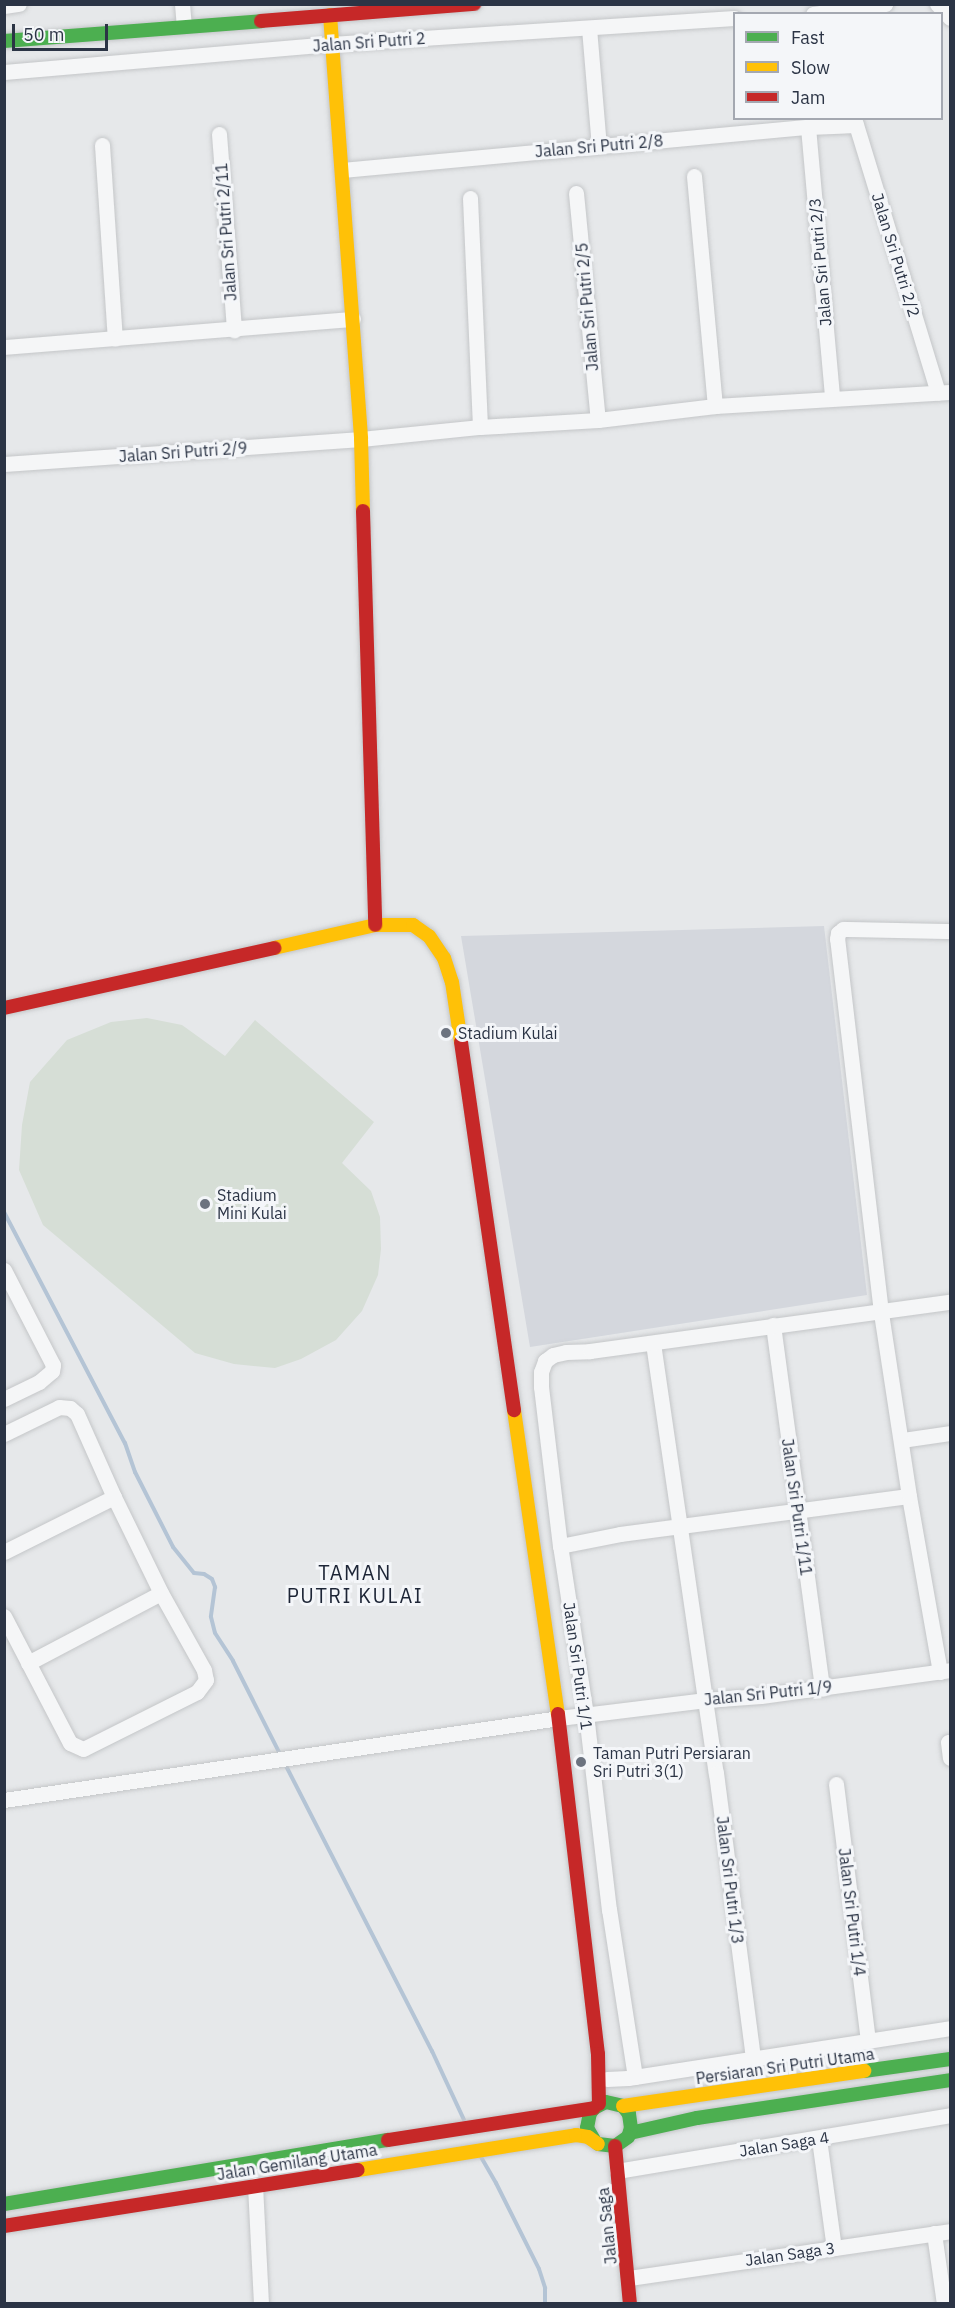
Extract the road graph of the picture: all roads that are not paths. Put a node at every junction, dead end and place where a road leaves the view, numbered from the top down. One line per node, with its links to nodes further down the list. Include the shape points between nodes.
1 (19, 4): 6 (street)
2 (182, 4): 11 (street)
3 (474, 4): 8 (street)
4 (885, 4): 7 (street)
5 (937, 4): 9 (street)
6 (4, 6)
7 (833, 12)
8 (330, 15): 11 (street); 14 (street)
9 (950, 16)
10 (733, 18): 12 (street, Jalan Sri Putri 2)
11 (184, 26): 13 (street)
12 (589, 28): 14 (street, Jalan Sri Putri 2); 20 (street)
13 (4, 41)
14 (331, 44): 15 (street, Jalan Sri Putri 2); 21 (street)
15 (4, 72)
16 (855, 122): 17 (street, Jalan Sri Putri 2/8); 29 (street, Jalan Sri Putri 2/2)
17 (808, 127): 20 (street, Jalan Sri Putri 2/8); 30 (street, Jalan Sri Putri 2/3)
18 (219, 134): 26 (street, Jalan Sri Putri 2/11)
19 (102, 145): 27 (street)
20 (599, 146): 21 (street, Jalan Sri Putri 2/8)
21 (342, 170): 25 (street)
22 (694, 176): 31 (street)
23 (576, 193): 32 (street, Jalan Sri Putri 2/5)
24 (470, 198): 33 (street)
25 (353, 319): 26 (street); 34 (street)
26 (234, 330): 27 (street)
27 (115, 339): 28 (street)
28 (4, 347)
29 (944, 392): 30 (street, Jalan Sri Putri 2/9)
30 (832, 398): 31 (street, Jalan Sri Putri 2/9)
31 (715, 406): 32 (street, Jalan Sri Putri 2/9)
32 (598, 420): 33 (street, Jalan Sri Putri 2/9)
33 (480, 427): 34 (street, Jalan Sri Putri 2/9)
34 (361, 439): 35 (street, Jalan Sri Putri 2/9); 36 (street)
35 (4, 464)
36 (375, 926): 38 (street); 61 (street, via 413,925 421,929 444,958 452,982)
37 (951, 931): 41 (street, via 843,929 838,933)
38 (4, 1008)
39 (5, 1274): 44 (street, via 53,1365 47,1376)
40 (951, 1302): 41 (street)
41 (881, 1312): 42 (street); 47 (street)
42 (773, 1325): 43 (street); 50 (street, Jalan Sri Putri 1/11)
43 (653, 1343): 51 (street, Jalan Sri Putri 1/3); 52 (street, Jalan Sri Putri 1/1, via 566,1352 545,1361 541,1387)
44 (4, 1399)
45 (951, 1433): 47 (street)
46 (4, 1434): 49 (street, via 59,1407 70,1408 77,1414)
47 (902, 1440): 48 (street)
48 (909, 1496): 50 (street); 57 (street)
49 (114, 1497): 53 (street); 54 (street)
50 (797, 1513): 51 (street); 58 (street, Jalan Sri Putri 1/11)
51 (680, 1528): 52 (street); 59 (street, Jalan Sri Putri 1/3)
52 (560, 1546): 60 (street, Jalan Sri Putri 1/1)
53 (4, 1552)
54 (161, 1593): 56 (street); 56 (street, via 204,1670 206,1680 197,1692 83,1749 70,1743)
55 (4, 1616): 56 (street)
56 (28, 1663)
57 (945, 1671): 58 (street, Jalan Sri Putri 1/9)
58 (822, 1689): 59 (street, Jalan Sri Putri 1/9)
59 (706, 1700): 60 (street, Jalan Sri Putri 1/9); 70 (street, Jalan Sri Putri 1/3)
60 (586, 1715): 61 (street, Jalan Sri Putri 1/9); 71 (street, Jalan Sri Putri 1/1, via 609,1911)
61 (559, 1718): 65 (street, Jalan Sri Putri 1/9); 68 (street)
62 (948, 1743): 63 (street)
63 (951, 1758)
64 (836, 1784): 67 (street, Jalan Sri Putri 1/4)
65 (4, 1800)
66 (951, 2028): 67 (street)
67 (868, 2040): 70 (street)
68 (598, 2054): 72 (street); 75 (street)
69 (951, 2059): 74 (street, Persiaran Sri Putri Utama)
70 (753, 2060): 71 (street)
71 (635, 2077): 72 (street)
72 (607, 2079): 74 (street)
73 (951, 2080): 77 (street, via 697,2118)
74 (620, 2105): 75 (street); 77 (street, via 631,2118)
75 (597, 2106): 79 (street, via 587,2120); 83 (street, Jalan Gemilang Utama)
76 (951, 2115): 78 (street, Jalan Saga 4)
77 (630, 2133): 80 (street)
78 (819, 2139): 81 (street, Jalan Saga 4); 87 (street)
79 (594, 2140): 80 (street, via 600,2145); 82 (street, Jalan Gemilang Utama, via 576,2135)
80 (615, 2146): 81 (street, Jalan Saga)
81 (617, 2171): 88 (street, Jalan Saga)
82 (255, 2185): 84 (street, Jalan Gemilang Utama); 89 (street)
83 (4, 2204)
84 (4, 2226)
85 (951, 2231): 86 (street, Jalan Saga 3)
86 (934, 2233): 87 (street, Jalan Saga 3); 91 (street)
87 (834, 2248): 88 (street, Jalan Saga 3)
88 (629, 2278): 90 (street, Jalan Saga)
89 (261, 2304)
90 (630, 2304)
91 (944, 2304)

